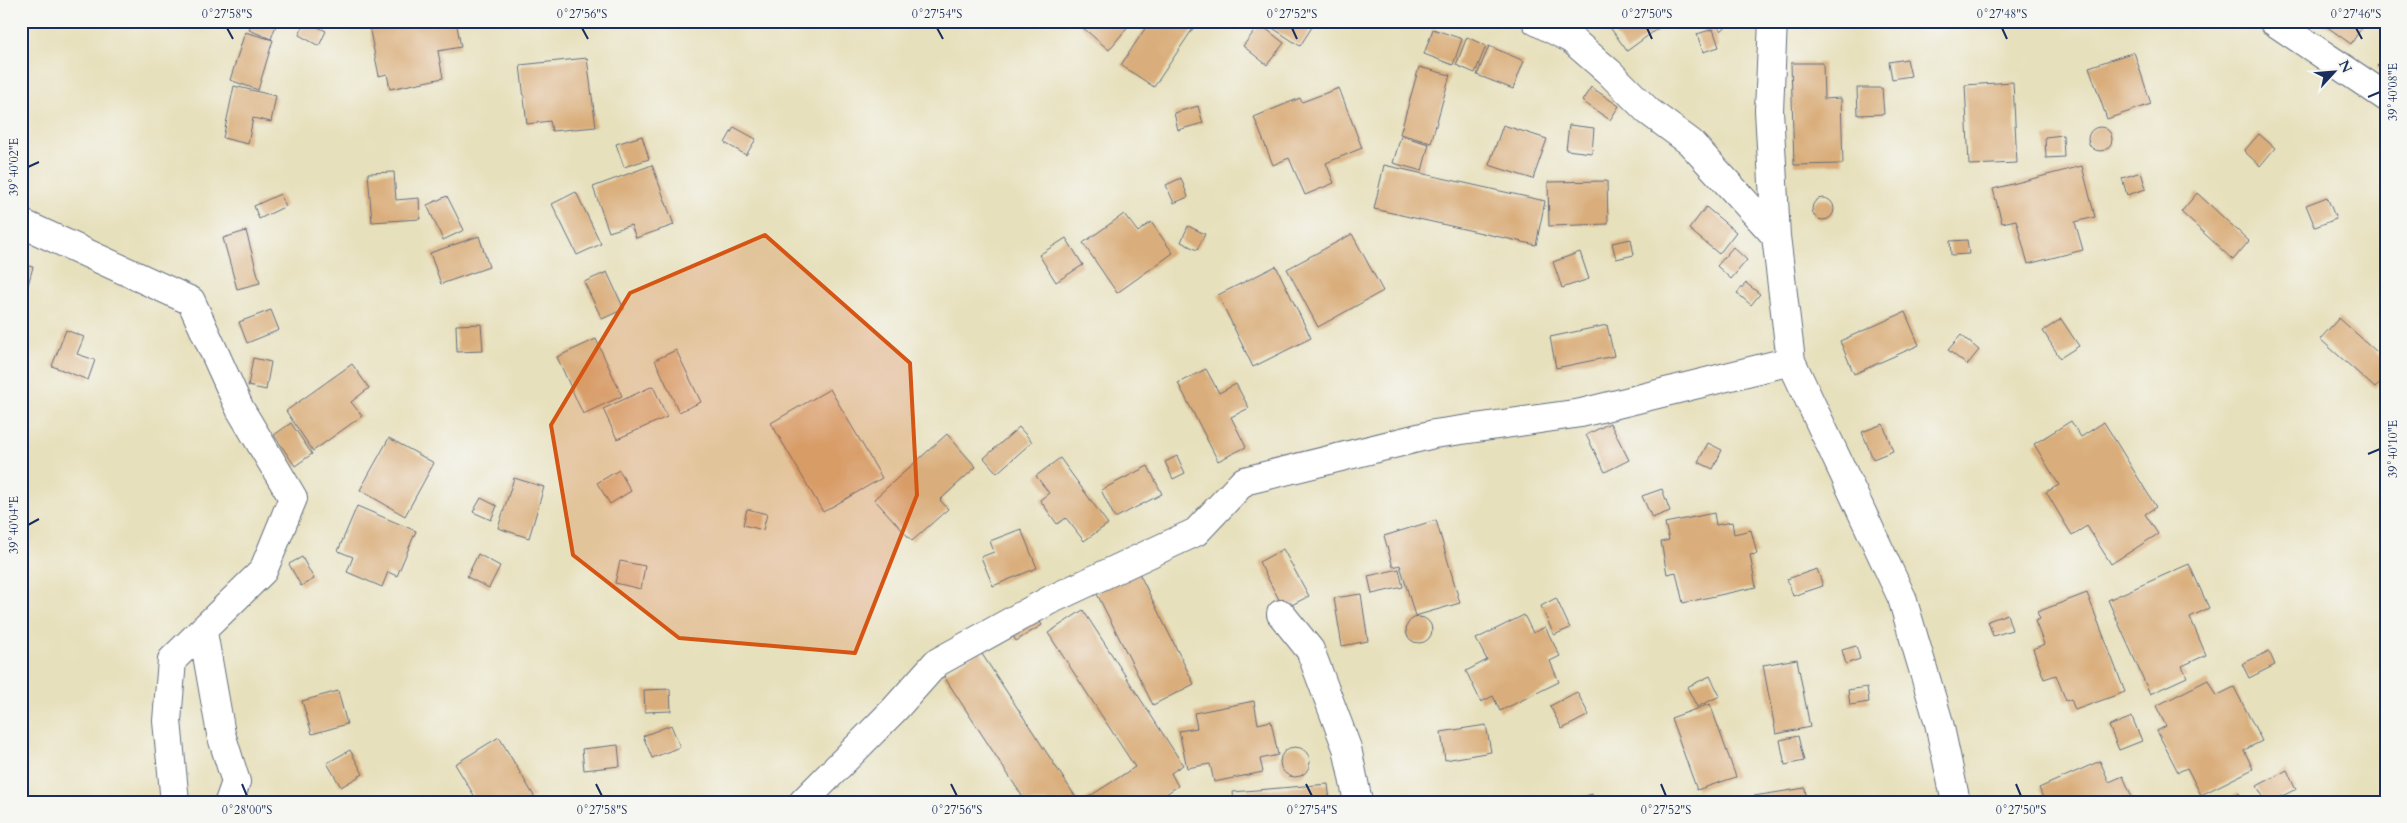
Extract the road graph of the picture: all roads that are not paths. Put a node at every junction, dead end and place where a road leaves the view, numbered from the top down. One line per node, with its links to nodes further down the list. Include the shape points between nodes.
1 (1536, 21): 6 (street, via 1571,39 1648,111 1690,142)
2 (1773, 21): 6 (street, via 1769,110)
3 (2273, 21): 4 (street)
4 (2386, 97)
5 (21, 223): 9 (street, via 191,301 240,410 293,498 263,571)
6 (1776, 236): 7 (street)
7 (1791, 361): 12 (street, via 1581,413 1434,434 1244,481 1196,532 1048,601 936,663); 14 (street, via 1902,598 1939,723)
8 (1281, 614): 13 (street, via 1310,650 1347,748)
9 (203, 632): 10 (street, via 172,660 167,721); 11 (street, via 222,734 236,782)
10 (174, 802)
11 (229, 802)
12 (803, 802)
13 (1358, 802)
14 (1956, 802)

